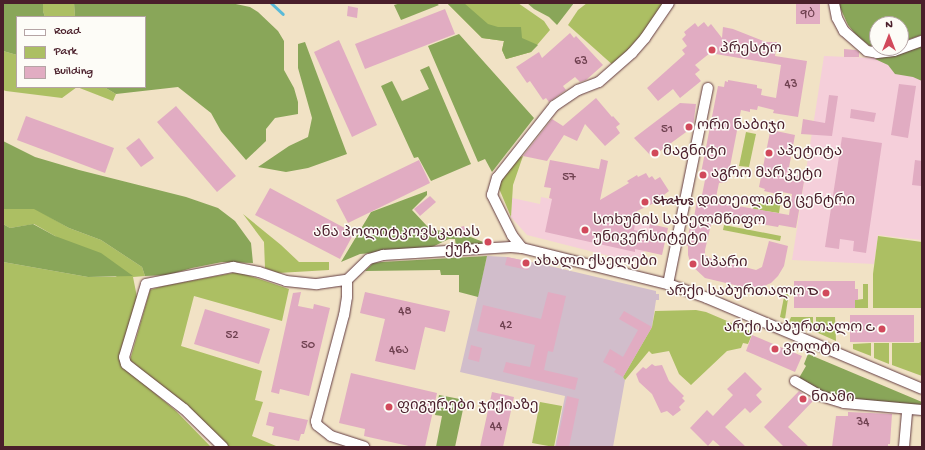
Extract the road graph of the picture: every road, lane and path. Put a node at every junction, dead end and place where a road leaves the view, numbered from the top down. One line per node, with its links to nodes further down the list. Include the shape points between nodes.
1 (669, 3): 5 (street, via 632,53 599,82 578,90 554,106 497,178 492,195 512,235)
2 (834, 3): 3 (street, via 837,18 844,31 867,51 894,51)
3 (922, 41)
4 (708, 88): 7 (street)
5 (522, 248): 6 (street, via 383,255 369,259); 7 (street)
6 (347, 280): 12 (street, via 317,284 293,282 233,267 146,284 124,357 126,364 184,409); 13 (street, via 344,315 316,421 317,425 331,436)
7 (668, 284): 9 (street)
8 (795, 381): 10 (street, via 830,399 844,403)
9 (922, 388)
10 (907, 410): 11 (street); 14 (street)
11 (922, 410)
12 (222, 447)
13 (364, 447)
14 (904, 447)

